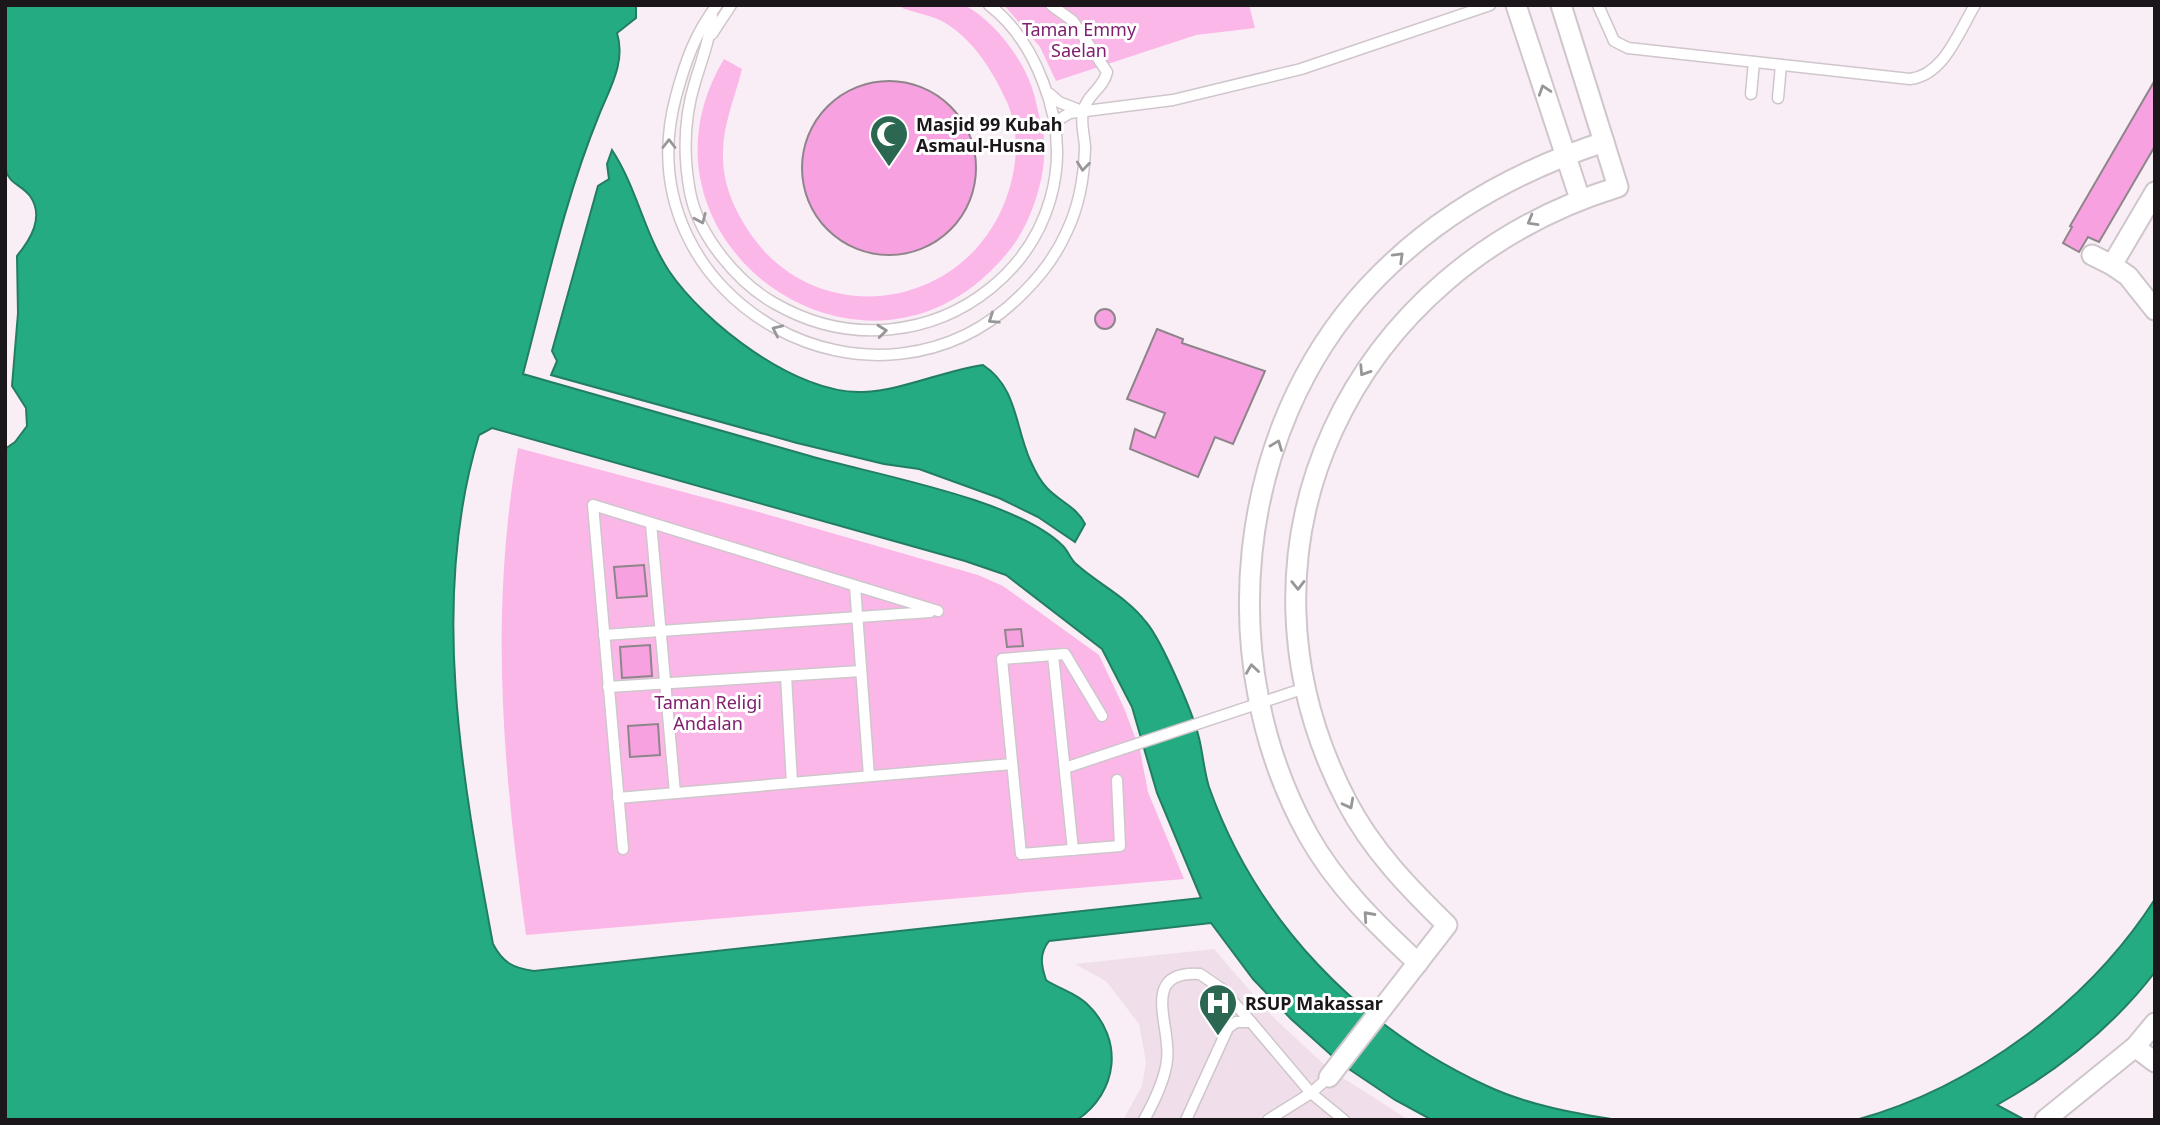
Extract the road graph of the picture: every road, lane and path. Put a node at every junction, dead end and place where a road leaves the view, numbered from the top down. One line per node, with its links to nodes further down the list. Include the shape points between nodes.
1 (731, 5): 10 (lane)
2 (1051, 5): 15 (lane, via 1073,21 1107,72 1105,82)
3 (1490, 5): 18 (lane, via 1301,69 1173,100)
4 (1516, 5): 23 (street, one-way to 4)
5 (1561, 5): 22 (street)
6 (1598, 5): 11 (lane, via 1614,41 1628,48)
7 (1975, 5): 12 (lane, via 1937,69 1925,77)
8 (715, 7): 10 (lane); 20 (lane, one-way to 8, via 1080,196 1067,232 1043,273 1009,308 970,334 914,352 856,355 806,343 762,323 716,283 684,230 669,179 669,124 688,53)
9 (994, 8): 13 (lane, via 1033,56)
10 (710, 37): 21 (lane, one-way to 21, via 684,137 690,194 714,248 753,291 804,320 861,333 884,331 919,327 972,304 1015,266 1045,216 1057,159)
11 (1754, 62): 12 (lane); 14 (lane)
12 (1781, 65): 16 (lane)
13 (1047, 91): 17 (lane); 21 (lane)
14 (1751, 94)
15 (1091, 96): 17 (lane); 18 (lane)
16 (1778, 98)
17 (1059, 102): 18 (lane)
18 (1083, 112): 19 (lane); 20 (lane)
19 (1070, 114): 20 (lane, via 1080,119); 21 (lane, via 1058,120)
20 (1084, 128)
21 (1055, 130)
22 (1604, 142): 23 (street); 25 (street, via 1618,187)
23 (1565, 155): 25 (street); 42 (street, one-way to 23, via 1249,616 1255,532 1267,470 1310,370 1367,287 1411,246 1458,211)
24 (2155, 192): 27 (street)
25 (1580, 199): 41 (street, one-way to 41, via 1490,246 1444,281 1392,333 1355,385 1326,446 1305,514 1297,571)
26 (2092, 255): 27 (street)
27 (2112, 265): 29 (street, via 2128,276)
28 (5, 268): 30 (path)
29 (2155, 310)
30 (5, 327)
31 (651, 523): 32 (lane); 34 (lane); 35 (lane, via 593,505)
32 (855, 586): 33 (lane); 33 (lane, via 938,611)
33 (857, 617): 34 (lane); 37 (lane)
34 (660, 631): 35 (lane); 39 (lane)
35 (604, 635): 40 (lane)
36 (1054, 655): 43 (lane, via 1065,654); 44 (lane, via 1002,659); 45 (lane)
37 (861, 671): 38 (lane); 46 (lane)
38 (786, 676): 39 (lane); 48 (lane)
39 (666, 683): 40 (lane); 49 (lane)
40 (608, 687): 50 (lane)
41 (1305, 688): 42 (lane); 53 (street, one-way to 53, via 1323,749 1347,803 1406,885 1447,925)
42 (1258, 704): 45 (lane); 53 (street, one-way to 42, via 1368,917 1309,836 1272,753)
43 (1102, 716)
44 (1012, 764): 46 (lane); 52 (lane, via 1021,854)
45 (1065, 768): 52 (lane)
46 (869, 776): 48 (lane)
47 (1117, 780): 52 (lane, via 1120,846)
48 (792, 783): 49 (lane)
49 (675, 793): 50 (lane)
50 (618, 798): 51 (lane)
51 (622, 849)
52 (1073, 850)
53 (1418, 963): 58 (street)
54 (1251, 1022): 59 (lane); 61 (lane, via 1222,989 1200,974 1177,976 1170,982 1161,1001 1167,1062); 62 (lane, via 1236,1021 1228,1028)
55 (2155, 1023): 56 (street)
56 (2135, 1047): 57 (street); 60 (street)
57 (2155, 1062)
58 (1329, 1077): 59 (lane)
59 (1311, 1093): 63 (lane); 64 (lane)
60 (2046, 1119)
61 (1144, 1120)
62 (1186, 1120)
63 (1268, 1120)
64 (1345, 1120)

